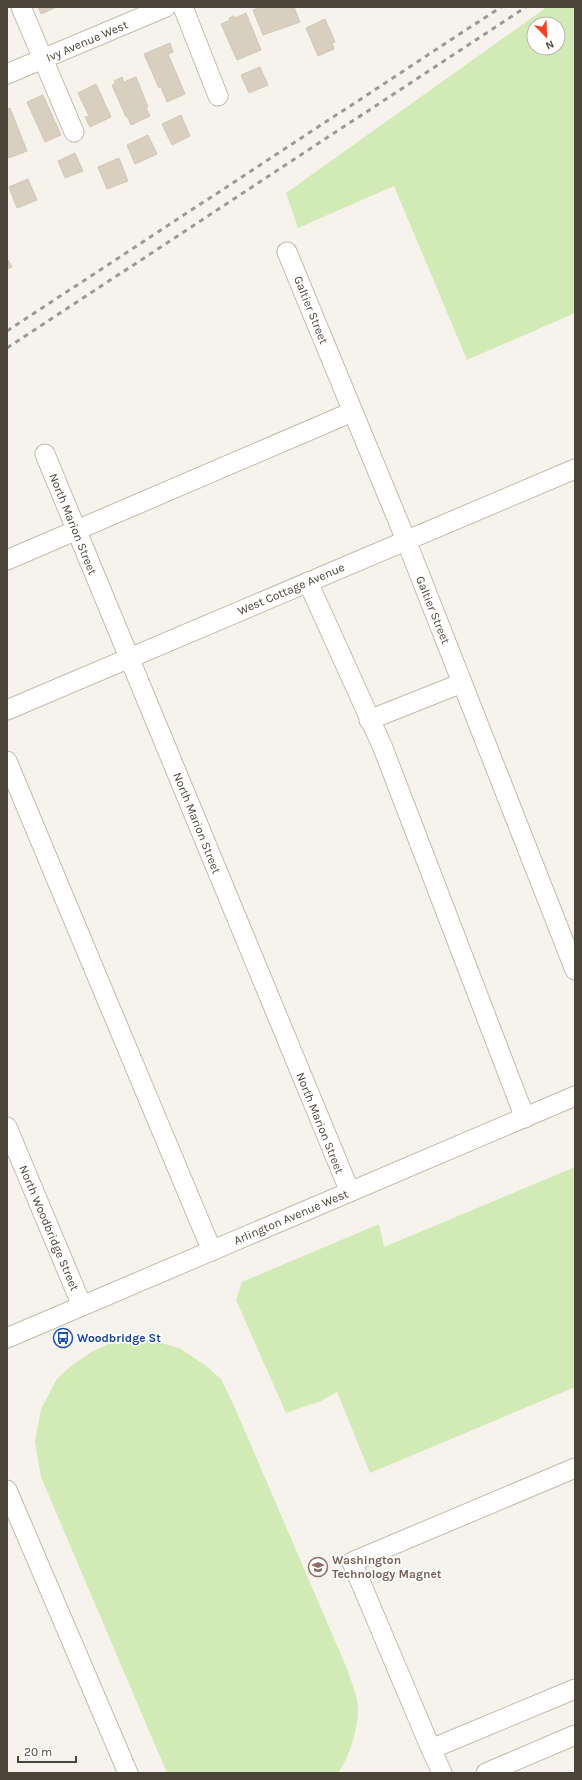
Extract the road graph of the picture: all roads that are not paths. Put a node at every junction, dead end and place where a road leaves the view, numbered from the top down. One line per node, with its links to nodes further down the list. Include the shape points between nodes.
1 (21, 7): 4 (street)
2 (166, 7): 4 (street, Ivy Avenue West)
3 (183, 7): 6 (street)
4 (43, 60): 5 (street, Ivy Avenue West); 7 (street)
5 (7, 74)
6 (218, 96)
7 (74, 132)
8 (287, 252): 9 (street, Galtier Street)
9 (352, 412): 12 (street); 13 (street, Galtier Street)
10 (45, 454): 12 (street, North Marion Street)
11 (575, 469): 13 (street, West Cottage Avenue)
12 (76, 530): 14 (street); 16 (street, North Marion Street)
13 (406, 540): 15 (street, West Cottage Avenue); 17 (street, Galtier Street)
14 (7, 560)
15 (308, 582): 16 (street, West Cottage Avenue); 19 (street)
16 (129, 658): 18 (street, West Cottage Avenue); 25 (street, North Marion Street)
17 (462, 682): 19 (street); 21 (street, Galtier Street)
18 (7, 710)
19 (369, 720): 23 (street, via 386,755)
20 (7, 761): 26 (street)
21 (575, 970)
22 (575, 1096): 23 (street, Arlington Avenue West)
23 (525, 1118): 25 (street, Arlington Avenue West)
24 (7, 1127): 27 (street, North Woodbridge Street)
25 (350, 1192): 26 (street, Arlington Avenue West)
26 (212, 1251): 27 (street, Arlington Avenue West)
27 (82, 1306): 28 (street, Arlington Avenue West)
28 (7, 1338)
29 (575, 1468): 33 (street, via 352,1562)
30 (7, 1490): 34 (street)
31 (575, 1689): 33 (street)
32 (575, 1735): 36 (street)
33 (431, 1748): 35 (street)
34 (128, 1773)
35 (442, 1773)
36 (486, 1773)

